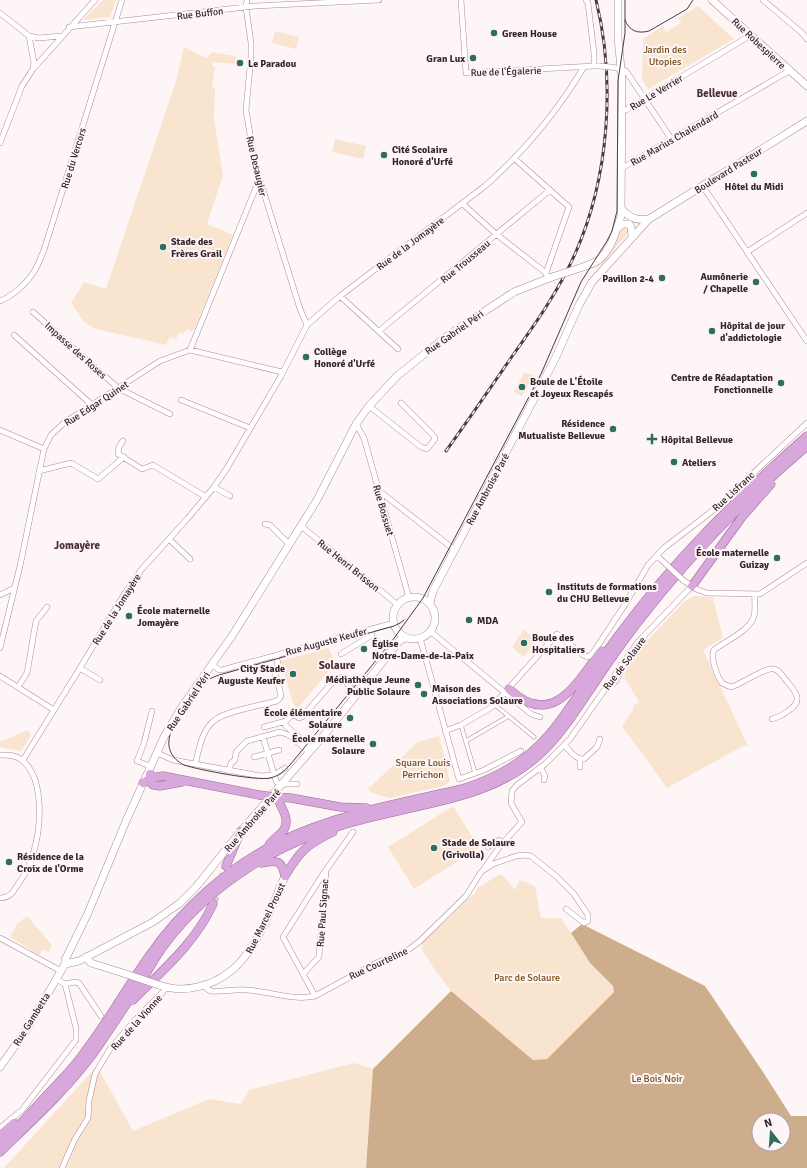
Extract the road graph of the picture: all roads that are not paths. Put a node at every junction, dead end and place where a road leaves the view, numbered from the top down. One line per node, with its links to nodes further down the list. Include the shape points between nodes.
1 (95, 0): 14 (street)
2 (122, 0): 13 (street, Rue du Vercors)
3 (247, 0): 11 (street, Rue Desaugier)
4 (379, 0): 10 (street, Rue Buffon)
5 (461, 0): 20 (street, Rue de l'Égalerie, via 466,73)
6 (586, 0): 19 (street)
7 (618, 0): 22 (main road, via 618,38)
8 (712, 0): 15 (main road, Rue Robespierre)
9 (763, 0): 18 (street)
10 (340, 1): 11 (street, Rue Buffon)
11 (246, 7): 13 (street, Rue Buffon); 32 (street, Rue Desaugier, via 252,56 246,110)
12 (0, 13): 16 (street)
13 (116, 21): 14 (street, Rue Buffon); 46 (street, Rue du Vercors, via 44,250 35,270 22,286)
14 (69, 27): 17 (street)
15 (751, 35): 23 (main road, Rue Robespierre); 25 (street, Rue Le Verrier)
16 (29, 36): 17 (street); 21 (street, via 34,63)
17 (62, 36): 21 (street)
18 (807, 39)
19 (596, 66): 20 (street, Rue de l'Égalerie); 22 (street, Rue de l'Égalerie, bridge)
20 (584, 67): 30 (street, Rue de la Jomayère, via 557,110)
21 (32, 69): 29 (street, via 22,86)
22 (622, 69): 25 (street, via 626,71); 26 (main road)
23 (789, 70): 24 (main road, Rue Robespierre); 28 (street, Rue Marius Chalendard)
24 (807, 86)
25 (644, 99): 26 (street, Rue Le Verrier); 28 (street)
26 (622, 111): 31 (main road)
27 (807, 121): 33 (main road, Boulevard Pasteur)
28 (672, 140): 31 (street, Rue Marius Chalendard)
29 (0, 143)
30 (514, 159): 34 (street); 35 (street, Rue de la Jomayère)
31 (622, 168): 36 (main road)
32 (259, 180): 48 (street, Rue Desaugier, via 300,309); 53 (street)
33 (702, 185): 38 (main road, Boulevard Pasteur); 42 (street)
34 (550, 190): 40 (street, Rue Trousseau); 44 (street, via 569,207)
35 (462, 203): 40 (street); 45 (street, Rue de la Jomayère)
36 (621, 208): 38 (main road, via 635,219); 39 (main road)
37 (807, 213): 42 (street)
38 (649, 219): 41 (main road, Boulevard Pasteur)
39 (617, 228): 41 (main road, via 629,224); 44 (main road, Rue Gabriel Péri, bridge, via 609,247 592,264)
40 (496, 234): 44 (street); 49 (street, Rue Trousseau)
41 (632, 236): 43 (main road, Boulevard Pasteur)
42 (747, 252): 51 (street)
43 (603, 269): 80 (main road, Rue Ambroise Paré, via 584,294 555,359)
44 (549, 276): 59 (main road, Rue Gabriel Péri, via 514,292 447,336 397,376)
45 (340, 296): 48 (street, Rue de la Jomayère); 49 (street)
46 (0, 301)
47 (33, 312): 55 (street, Impasse des Roses)
48 (308, 325): 54 (street, Rue de la Jomayère)
49 (379, 331): 52 (street)
50 (14, 335): 58 (street)
51 (807, 341)
52 (398, 349)
53 (190, 350): 54 (street); 55 (street, Rue Edgar Quinet, via 160,361)
54 (282, 372): 63 (street, Rue de la Jomayère)
55 (118, 388): 58 (street, Rue Edgar Quinet); 60 (street, Impasse des Roses)
56 (181, 400): 63 (street)
57 (400, 403): 59 (street, via 434,436 435,439 427,448 414,442)
58 (92, 405): 68 (street, Rue Edgar Quinet, via 65,422 51,435)
59 (369, 406): 62 (main road, Rue Gabriel Péri)
60 (170, 414)
61 (807, 423): 81 (street, Rue Lisfranc, via 716,508)
62 (356, 424): 73 (street, Rue Bossuet, via 364,438); 77 (main road, Rue Gabriel Péri)
63 (250, 428): 72 (street, Rue de la Jomayère, via 228,468)
64 (0, 430): 68 (street)
65 (807, 436): 92 (highway, via 718,519)
66 (123, 441): 69 (street, via 118,454)
67 (807, 446): 71 (highway)
68 (44, 449): 70 (street, Rue Edgar Quinet)
69 (124, 457): 70 (street, via 98,479 71,463); 75 (street, via 142,468 153,465)
70 (39, 471): 85 (street, Rue Edgar Quinet)
71 (771, 477): 84 (highway, via 774,481 742,517); 148 (highway, via 681,569 611,658 561,732 538,756 516,773 491,786 464,795)
72 (214, 487): 74 (street); 75 (street, Rue de la Jomayère)
73 (378, 490): 80 (street); 88 (street, Rue Bossuet)
74 (230, 496)
75 (206, 497): 78 (street, Rue de la Jomayère)
76 (266, 524): 79 (street)
77 (301, 526): 79 (main road, Rue Gabriel Péri); 90 (street, Rue Henri Brisson)
78 (169, 539): 82 (street); 104 (street, Rue de la Jomayère, via 141,570 123,596)
79 (289, 544): 102 (main road, Rue Gabriel Péri)
80 (455, 550): 89 (main road, Rue Ambroise Paré, via 432,593)
81 (657, 556): 84 (street, bridge); 109 (street, Rue Lisfranc, via 648,565 593,653 588,657 583,656 557,634)
82 (190, 560)
83 (807, 563): 86 (street, via 760,594)
84 (692, 586): 86 (street, via 708,593); 103 (street, Rue de Solaure, via 638,642)
85 (14, 588): 87 (street); 96 (street, Rue Edgar Quinet)
86 (755, 594): 116 (street, via 754,616 751,621 740,633 714,650 712,658 721,682 731,687 765,670 779,671 797,694 798,701 795,707)
87 (0, 595)
88 (409, 598): 89 (main road, via 421,598); 90 (main road)
89 (430, 603): 95 (main road, via 436,616)
90 (398, 605): 93 (main road, via 393,613)
91 (47, 607): 108 (street, via 36,620 27,673)
92 (630, 620): 109 (highway, via 613,636 566,696 556,702 533,705); 147 (highway, via 554,729 523,760 478,784)
93 (393, 625): 94 (street, Rue Auguste Keufer); 97 (main road)
94 (370, 629): 100 (street, via 372,636); 101 (street, Rue Auguste Keufer)
95 (431, 632): 98 (main road); 109 (street)
96 (1, 634): 99 (street, Rue Edgar Quinet)
97 (407, 638): 98 (main road); 110 (main road, Rue Ambroise Paré, via 400,640)
98 (420, 638): 120 (street)
99 (0, 648)
100 (341, 654)
101 (276, 655): 102 (street, Rue Auguste Keufer, via 222,670); 135 (street, via 278,664 275,672 280,698 214,720 201,740)
102 (213, 665): 131 (main road, Rue Gabriel Péri, via 177,714)
103 (621, 665): 106 (street, via 622,670); 125 (street, Rue de Solaure)
104 (80, 668): 107 (street); 112 (street, Rue de la Jomayère)
105 (0, 676): 108 (street)
106 (618, 679)
107 (100, 680)
108 (18, 687): 112 (street)
109 (507, 691): 111 (street); 115 (street, via 531,714)
110 (357, 694): 117 (street, via 341,677 337,677 304,716 299,718 295,714); 127 (main road, Rue Ambroise Paré)
111 (495, 705): 114 (street); 118 (street)
112 (54, 710): 134 (street, Rue de la Jomayère)
113 (152, 711): 142 (street, via 137,761)
114 (508, 716): 122 (street); 123 (street)
115 (540, 717)
116 (772, 719)
117 (284, 722): 119 (street); 127 (street)
118 (461, 725): 120 (street); 123 (street)
119 (264, 727)
120 (445, 731): 141 (street, via 459,779)
121 (263, 736): 127 (street, via 280,732); 129 (street); 139 (street, via 247,741 236,752)
122 (535, 738)
123 (466, 741): 141 (street)
124 (600, 742): 133 (street, via 596,751 584,759)
125 (564, 745): 133 (street); 138 (street, Rue de Solaure)
126 (279, 750): 129 (street)
127 (311, 750): 140 (main road, Rue Ambroise Paré)
128 (521, 751): 141 (street)
129 (267, 753): 132 (street); 143 (street)
130 (0, 754): 134 (street)
131 (155, 756): 139 (street); 142 (main road, Rue Gabriel Péri)
132 (254, 757)
133 (577, 757): 136 (street)
134 (23, 760): 159 (street, via 33,773 38,791 37,836 28,868 21,880 11,894 5,898)
135 (196, 761)
136 (580, 767)
137 (284, 768): 143 (street)
138 (541, 768): 144 (street); 151 (street, Rue de Solaure, via 516,785 512,791 511,802 522,822)
139 (229, 771): 143 (street, via 261,776)
140 (292, 772): 145 (main road, Rue Ambroise Paré); 145 (street, via 297,784 288,783)
141 (475, 773)
142 (148, 775): 146 (highway, bridge); 164 (main road)
143 (274, 775): 145 (street)
144 (544, 778)
145 (281, 786): 149 (main road, Rue Ambroise Paré)
146 (276, 798): 147 (highway); 153 (highway, via 285,813 286,825)
147 (373, 810): 153 (highway, via 332,820)
148 (339, 825): 154 (highway, via 282,848); 158 (highway, via 334,832 308,846 293,862)
149 (241, 830): 155 (highway); 163 (main road, Rue Ambroise Paré, via 196,887 180,903 153,922)
150 (353, 832): 156 (street, Rue Paul Signac)
151 (503, 843): 152 (street, via 499,840); 157 (street, Rue de Solaure)
152 (488, 847)
153 (267, 849): 175 (highway, via 217,883 177,921 148,957 105,1025)
154 (256, 863): 158 (highway, via 274,860 283,869); 172 (highway, via 221,888 187,919 166,943)
155 (226, 866)
156 (326, 870): 166 (street, Rue Paul Signac, via 319,957); 166 (street, Rue Paul Signac, via 283,937)
157 (481, 872): 161 (street, Rue Courteline, via 503,859 531,856 574,894 588,915 588,920 584,923); 171 (street, Rue Courteline, via 466,896 408,950 376,963)
158 (285, 876): 169 (main road, Rue Marcel Proust, via 258,937 246,956 224,976)
159 (0, 897)
160 (213, 904): 172 (highway, via 201,926 184,948)
161 (566, 909)
162 (0, 938): 165 (street)
163 (86, 957): 164 (main road, Rue Ambroise Paré); 170 (main road, Rue Courteline, bridge, via 91,963)
164 (65, 964): 165 (main road)
165 (61, 971): 167 (main road, Rue Gambetta)
166 (303, 974): 171 (street, Rue Paul Signac)
167 (56, 979): 168 (street); 174 (main road, Rue Gambetta, via 29,1026)
168 (65, 984): 173 (street, via 78,983); 176 (street, via 76,1028 76,1040 22,1110)
169 (204, 985): 170 (main road, Rue Courteline, via 183,989); 171 (street, Rue Courteline, via 211,991 247,990 290,997)
170 (162, 986): 180 (street, Rue de la Vionne, via 110,1049 95,1074 88,1118)
171 (315, 996)
172 (121, 1012): 179 (highway, via 67,1086)
173 (102, 1016)
174 (0, 1067)
175 (65, 1076): 177 (highway); 178 (highway)
176 (0, 1128)
177 (0, 1135)
178 (0, 1145)
179 (0, 1152)
180 (62, 1168)

